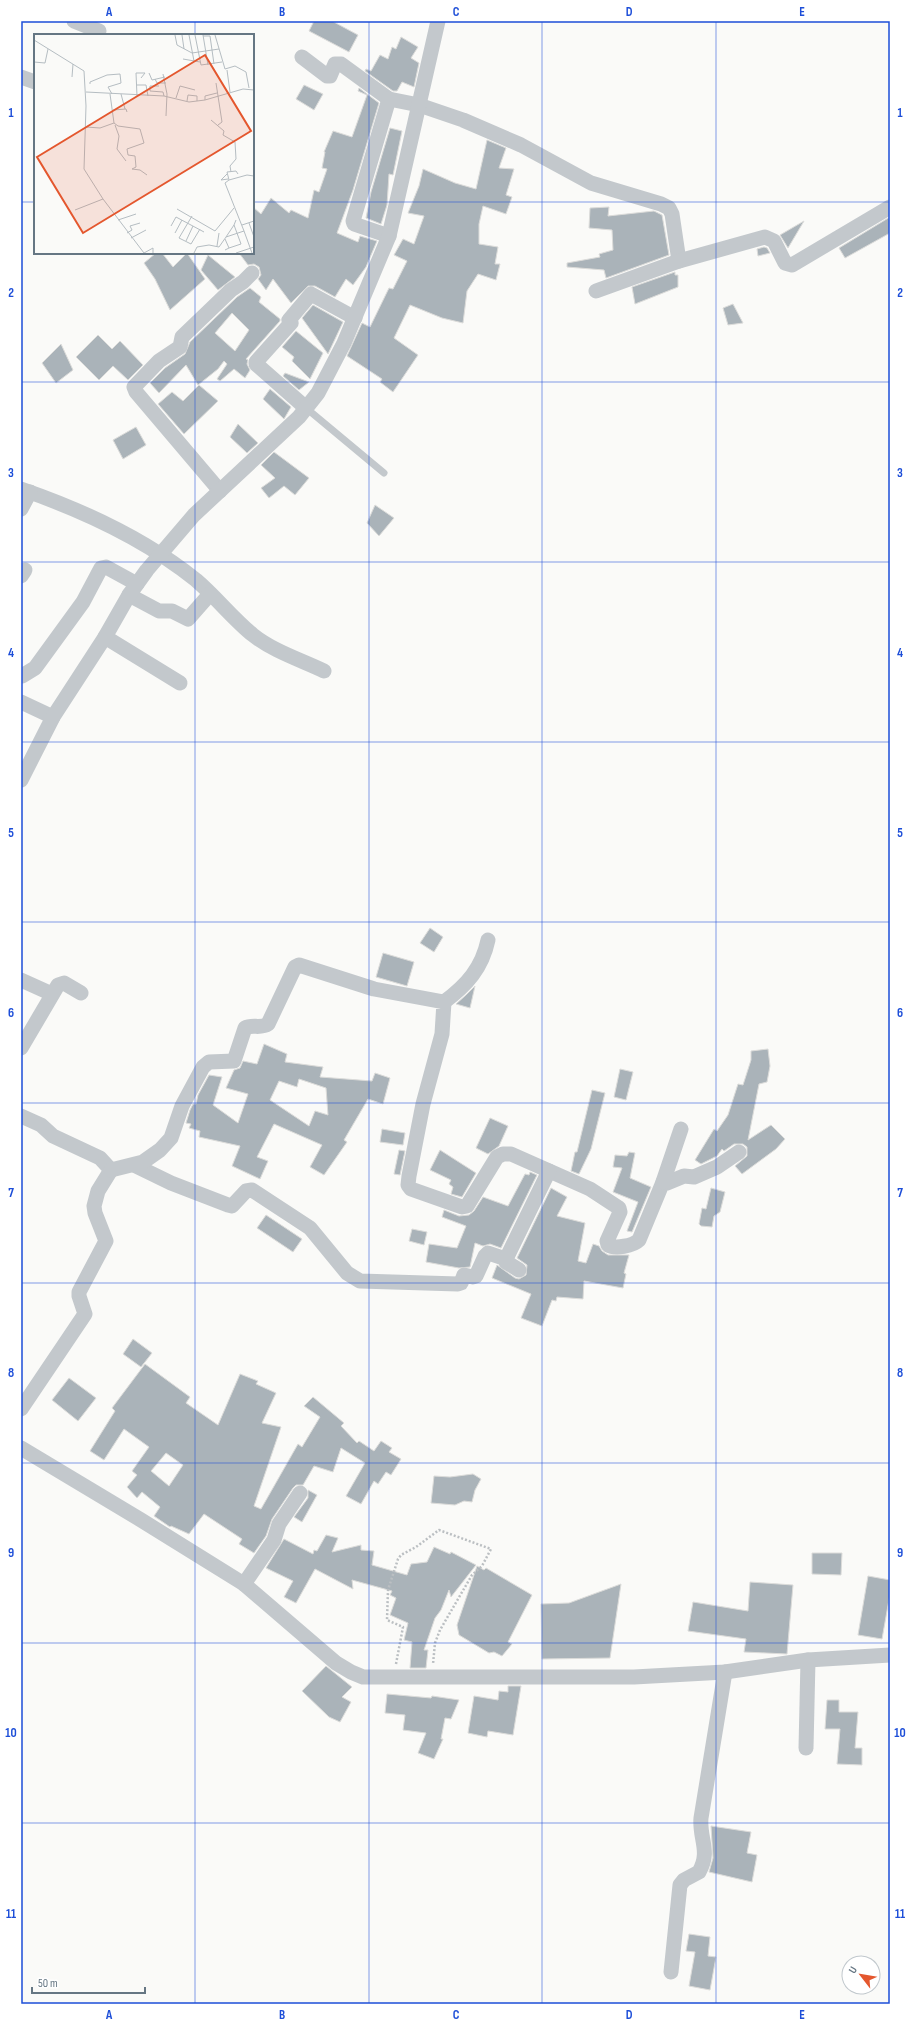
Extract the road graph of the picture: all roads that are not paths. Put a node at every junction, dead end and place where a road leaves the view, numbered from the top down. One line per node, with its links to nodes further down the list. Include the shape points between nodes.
1 (74, 21): 3 (street)
2 (438, 21): 6 (street)
3 (100, 29)
4 (302, 57): 5 (street, via 327,76 330,76 335,64 340,64)
5 (389, 99): 6 (street); 8 (street, via 353,221 359,227)
6 (418, 105): 8 (street); 9 (street, via 463,120 520,145 590,183 669,208)
7 (890, 207): 9 (street, via 792,265 785,263 774,241 765,237)
8 (389, 236): 12 (street)
9 (679, 261): 11 (street)
10 (252, 273): 15 (street, via 182,337 180,347 159,361 134,387)
11 (596, 291)
12 (355, 318): 13 (street, via 318,393); 13 (street, via 311,294 289,320 291,323 256,362)
13 (306, 408): 14 (lane); 15 (street)
14 (384, 472)
15 (220, 490): 18 (street)
16 (26, 491): 17 (street); 18 (street, via 56,501 136,538)
17 (21, 509)
18 (159, 555): 19 (street); 20 (street, via 196,580)
19 (133, 590): 20 (street, via 159,611 172,611 188,619); 21 (street); 23 (street, via 106,568 101,568 83,602 35,668)
20 (210, 594): 22 (street, via 266,644)
21 (104, 637): 24 (street); 26 (street)
22 (324, 671)
23 (21, 677)
24 (180, 683)
25 (21, 702): 26 (street)
26 (52, 717): 27 (street)
27 (21, 780)
28 (488, 940): 32 (street, via 483,959 475,974 466,985)
29 (21, 980): 31 (street)
30 (81, 993): 31 (street, via 61,983)
31 (52, 994): 33 (street)
32 (444, 1002): 37 (street, via 374,989 297,965 268,1024 265,1027 245,1028 234,1061 209,1062 203,1067 182,1106 171,1138 152,1157); 39 (street, via 442,1034 423,1104 408,1185 411,1189 464,1207 471,1202 495,1160 502,1154 511,1154)
33 (21, 1048)
34 (21, 1116): 38 (street, via 41,1126 53,1136 100,1158)
35 (681, 1129): 40 (street)
36 (739, 1152): 40 (street, via 717,1167 694,1177 684,1176 667,1183)
37 (134, 1164): 38 (street); 41 (street, via 171,1183 228,1206 232,1206 246,1191 252,1190 310,1228 347,1273 360,1281 458,1284 464,1275 476,1276 488,1253)
38 (111, 1170): 43 (street, via 95,1198 95,1213 106,1241 79,1292 86,1314)
39 (549, 1171): 40 (street, via 590,1189 619,1208 620,1212 607,1241 612,1247 635,1244 639,1240); 41 (street)
40 (663, 1182)
41 (506, 1259): 42 (street, via 506,1262)
42 (519, 1270)
43 (21, 1408)
44 (21, 1448): 46 (street)
45 (300, 1493): 46 (street, via 277,1528 274,1540)
46 (244, 1584): 49 (street, via 336,1663 350,1672 363,1676 634,1677)
47 (890, 1655): 48 (street)
48 (808, 1660): 49 (street); 50 (street)
49 (725, 1672): 51 (street, via 700,1818 706,1851 699,1872 680,1885)
50 (806, 1748)
51 (671, 1972)

